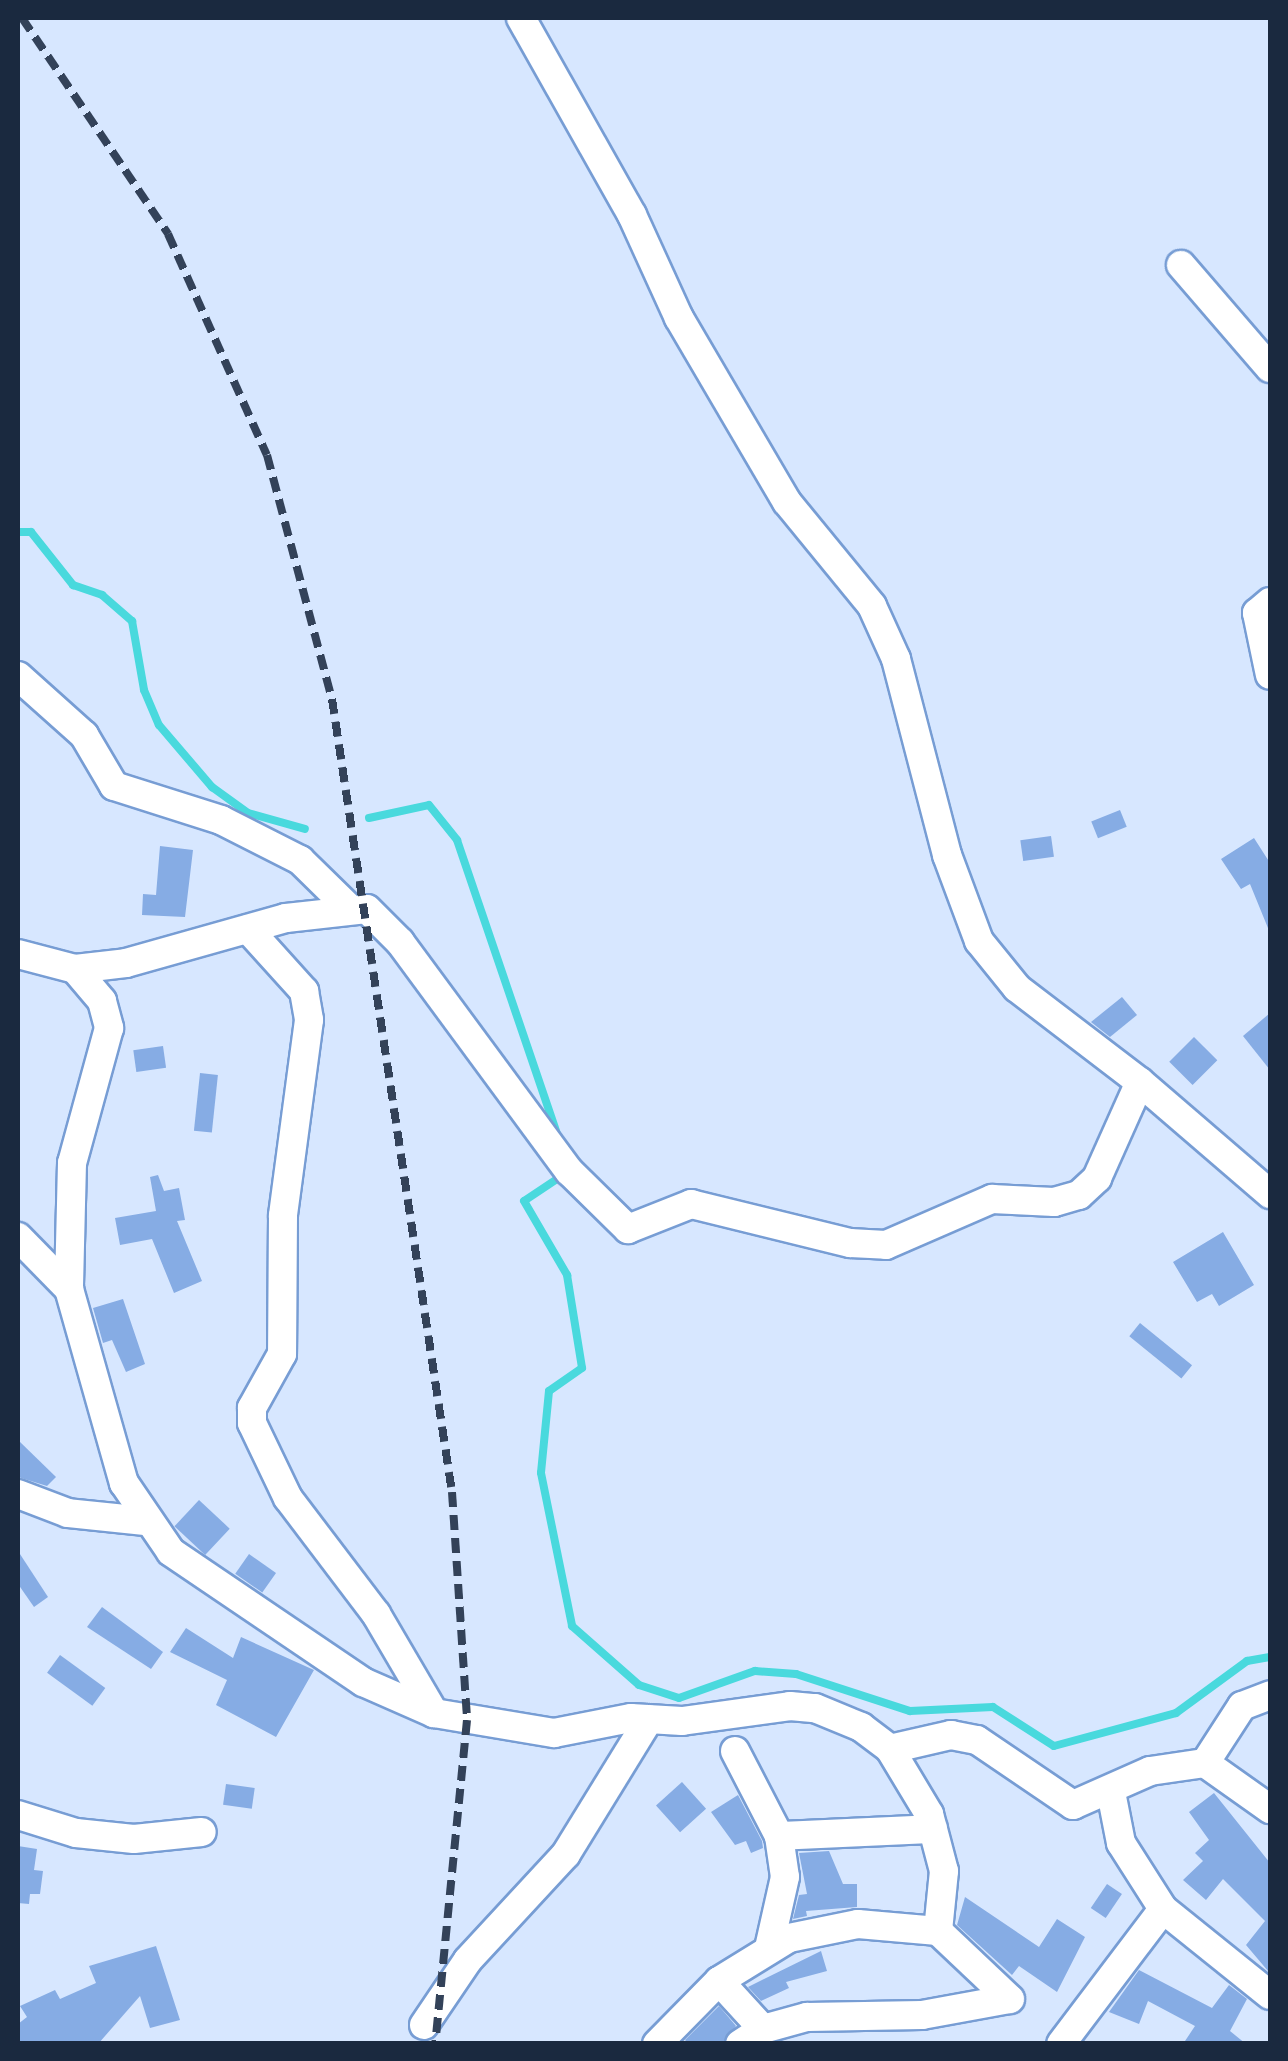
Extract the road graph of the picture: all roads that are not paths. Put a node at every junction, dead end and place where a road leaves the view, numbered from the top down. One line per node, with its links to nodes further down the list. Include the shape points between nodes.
1 (521, 18): 11 (street, via 632,215 679,318 787,502 872,606 896,658 946,855 979,942 1017,988)
2 (1181, 265): 3 (street)
3 (1270, 368)
4 (1270, 602): 5 (street, via 1257,612)
5 (1270, 675)
6 (18, 676): 7 (street, via 84,735 114,786 221,820 300,860)
7 (348, 907): 8 (street); 11 (street, via 382,920 569,1170 628,1229 692,1204 850,1243 886,1245 992,1198 1054,1202 1079,1195 1097,1178)
8 (248, 929): 10 (street, via 126,963); 18 (street, via 304,991 309,1020 283,1216 282,1354 252,1408 252,1422 288,1498 376,1614)
9 (18, 954): 10 (street)
10 (75, 969): 14 (street, via 102,1001 110,1028 72,1163)
11 (1140, 1082): 12 (street)
12 (1270, 1194)
13 (18, 1237): 14 (street)
14 (69, 1289): 16 (street, via 124,1483)
15 (18, 1494): 16 (street, via 68,1513)
16 (146, 1521): 18 (street, via 200,1575 382,1694)
17 (1270, 1695): 22 (street, via 1242,1706)
18 (434, 1713): 19 (street, via 554,1732)
19 (648, 1719): 20 (street, via 816,1708); 34 (street, via 566,1854 468,1960)
20 (890, 1748): 23 (street, via 951,1734 987,1746 1074,1805); 26 (street)
21 (736, 1751): 28 (street)
22 (1205, 1764): 23 (street, via 1150,1770); 24 (street)
23 (1111, 1792): 29 (street, via 1121,1843)
24 (1270, 1809)
25 (18, 1815): 27 (street, via 76,1833 134,1839)
26 (933, 1829): 28 (street); 30 (street, via 944,1871)
27 (202, 1832)
28 (779, 1836): 31 (street, via 785,1877)
29 (1163, 1909): 33 (street); 38 (street)
30 (938, 1931): 31 (street, via 858,1924 809,1930); 35 (street, via 1010,1999)
31 (769, 1948): 32 (street)
32 (719, 1980): 36 (street); 37 (street)
33 (1270, 1995)
34 (424, 2025)
35 (810, 2030): 36 (street)
36 (751, 2036)
37 (657, 2044)
38 (1061, 2044)

